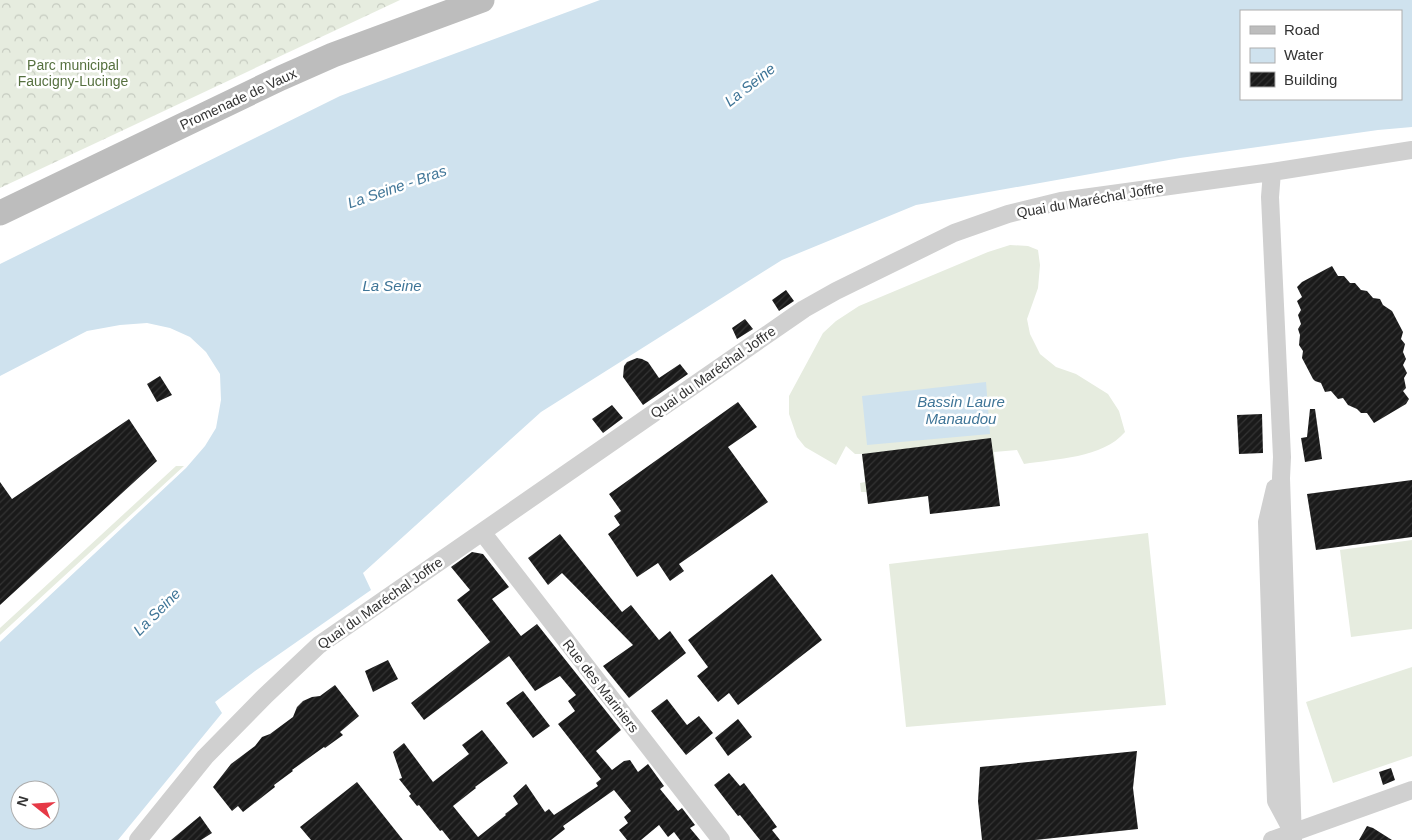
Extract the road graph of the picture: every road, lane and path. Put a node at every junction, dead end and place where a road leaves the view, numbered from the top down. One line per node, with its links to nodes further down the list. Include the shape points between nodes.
1 (482, 0): 4 (main road, Promenade de Vaux, via 281,78)
2 (1412, 150): 3 (street, Quai du Maréchal Joffre)
3 (1272, 172): 5 (street, Quai du Maréchal Joffre, via 1061,201 1008,214 954,233 804,309); 7 (street, via 1270,196 1282,457 1267,522 1276,800)
4 (0, 213)
5 (482, 532): 8 (street, Quai du Maréchal Joffre, via 318,645 205,756); 9 (street, Rue des Mariniers)
6 (1412, 790): 7 (street)
7 (1293, 836): 10 (street)
8 (138, 840)
9 (720, 840)
10 (1272, 840)

